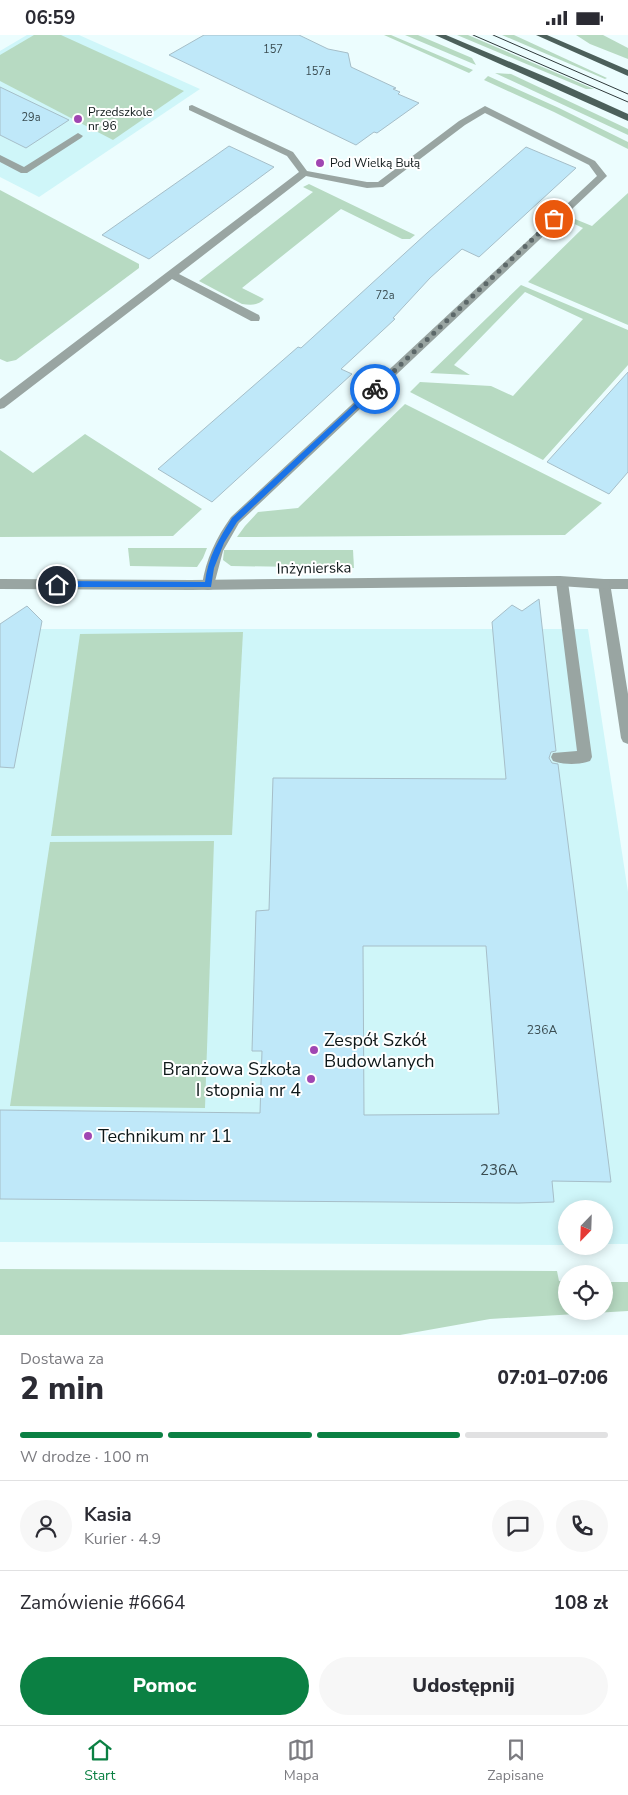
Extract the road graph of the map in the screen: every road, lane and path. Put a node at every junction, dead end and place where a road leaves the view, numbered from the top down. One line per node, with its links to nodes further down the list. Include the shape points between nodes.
1 (439, 35): 6 (main road)
2 (540, 35): 3 (main road)
3 (556, 38): 4 (main road)
4 (628, 73)
5 (192, 108): 9 (street, via 290,154)
6 (628, 118)
7 (78, 136): 8 (street, via 24,171)
8 (0, 159)
9 (304, 173): 10 (street); 17 (street, via 380,185 462,123 486,109 592,163 602,176 235,520 220,542 210,568)
10 (172, 275): 11 (street); 12 (street)
11 (255, 318)
12 (0, 405)
13 (562, 581): 15 (street, Inżynierska); 17 (street, Inżynierska); 19 (street, via 585,757)
14 (0, 584): 17 (street, Inżynierska)
15 (604, 584): 16 (street, Inżynierska); 18 (street)
16 (628, 584)
17 (208, 585)
18 (628, 735)
19 (558, 757)

